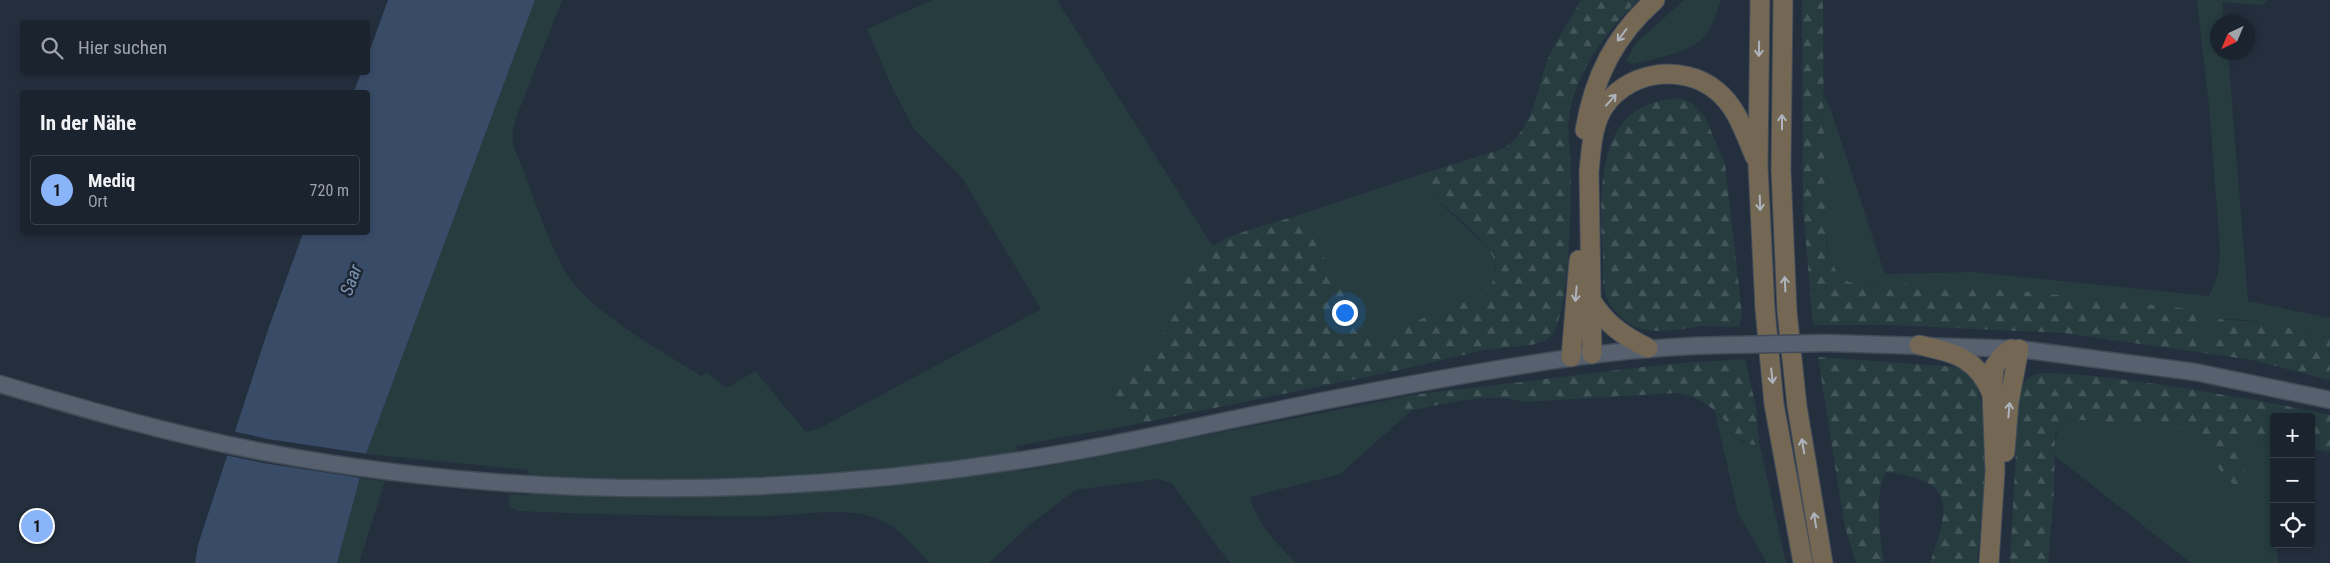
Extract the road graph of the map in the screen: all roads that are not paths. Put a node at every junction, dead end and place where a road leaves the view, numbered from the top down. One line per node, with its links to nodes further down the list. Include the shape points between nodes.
1 (1655, 0): 10 (highway, one-way to 10, via 1614,45 1590,101 1580,175 1581,242)
2 (1760, 0): 4 (highway, one-way to 4)
3 (1783, 0): 14 (highway, one-way to 3, via 1797,406 1787,311 1781,170)
4 (1758, 166): 5 (highway, one-way to 4, via 1589,181 1592,143 1601,112 1618,92 1650,76 1670,74 1701,80 1732,108); 15 (highway, one-way to 15, via 1763,280 1774,404)
5 (1591, 299): 7 (highway, via 1613,329); 9 (highway)
6 (1919, 345): 7 (main road, bridge, via 1828,343); 8 (main road); 12 (highway, via 1952,352 1968,360 1980,371)
7 (1648, 348): 9 (main road)
8 (2015, 349): 12 (highway, via 2002,355 1994,367); 13 (main road, via 2195,372); 18 (highway, one-way to 8)
9 (1592, 354): 10 (main road)
10 (1571, 357): 11 (main road, via 1409,384 1020,461 808,484 642,488 424,476 265,452 183,435)
11 (0, 384)
12 (1992, 394): 17 (highway, via 1995,472)
13 (2330, 400)
14 (1821, 554): 16 (highway)
15 (1803, 563)
16 (1829, 563)
17 (1989, 563)
18 (2000, 563)

